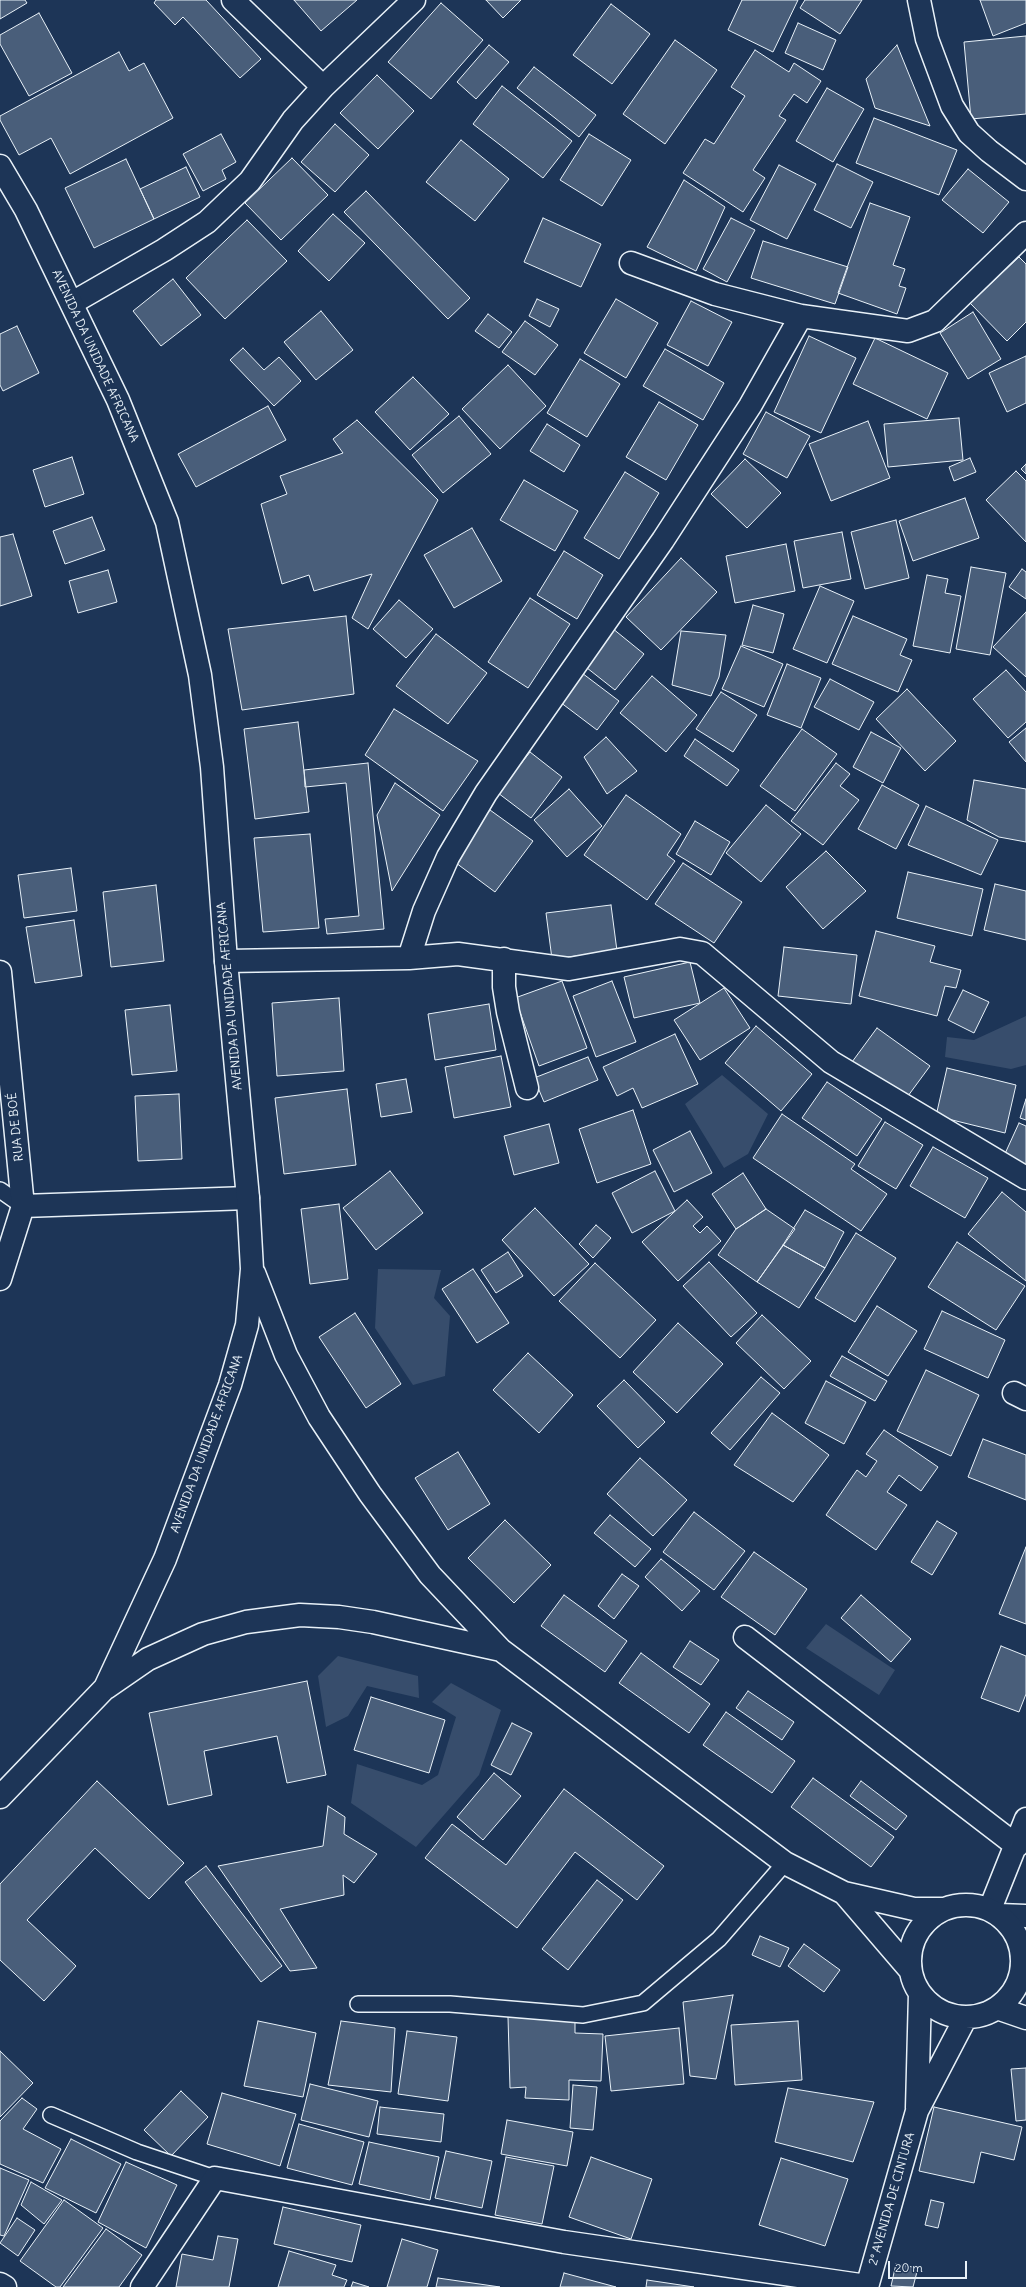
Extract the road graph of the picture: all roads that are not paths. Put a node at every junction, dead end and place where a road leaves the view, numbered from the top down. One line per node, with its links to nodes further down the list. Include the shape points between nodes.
1 (233, 0): 4 (street)
2 (414, 0): 4 (street)
3 (920, 0): 6 (street, via 927,38 952,106 969,133)
4 (323, 87): 9 (street, via 293,120 250,181 207,222)
5 (0, 166): 9 (street, AVENIDA DA UNIDADE AFRICANA, via 26,210)
6 (1026, 179)
7 (1026, 233): 10 (street, via 935,321 908,332)
8 (631, 263): 10 (street, via 715,294)
9 (72, 303): 13 (street, AVENIDA DA UNIDADE AFRICANA, via 118,400 167,522 200,675 212,767)
10 (801, 316): 11 (street, via 750,406 663,540 486,793 448,857 424,911)
11 (409, 958): 12 (street, via 458,954); 13 (street)
12 (504, 959): 15 (street, via 508,1012); 16 (street, via 569,969 680,949 702,953 831,1062)
13 (226, 961): 18 (street, AVENIDA DA UNIDADE AFRICANA)
14 (0, 972): 19 (street, RUA DE BOÉ)
15 (527, 1088)
16 (1026, 1178)
17 (0, 1190): 19 (lane)
18 (248, 1198): 19 (street); 20 (street, AVENIDA DA UNIDADE AFRICANA)
19 (24, 1206): 21 (street, RUA DE BOÉ)
20 (252, 1269): 23 (street, via 286,1355 319,1417 370,1494 430,1575); 24 (street, AVENIDA DA UNIDADE AFRICANA, via 247,1325 230,1385 165,1559)
21 (0, 1279)
22 (745, 1637): 27 (street)
23 (501, 1650): 24 (street, via 373,1622 300,1615 246,1622 203,1634 148,1659); 28 (street)
24 (106, 1688): 25 (street, AVENIDA DA UNIDADE AFRICANA)
25 (0, 1797)
26 (1026, 1819): 27 (street)
27 (1017, 1846): 31 (street)
28 (785, 1863): 29 (street); 36 (lane, via 719,1939 643,2003 583,2015 450,2004)
29 (844, 1893): 30 (street, via 914,1909); 34 (street)
30 (943, 1910): 31 (street, via 966,1904); 34 (street, via 925,1923 913,1942 910,1956)
31 (995, 1912): 32 (street); 33 (street, via 1010,1924)
32 (1026, 1916)
33 (1024, 1954): 37 (street, via 1022,1970 1013,1992)
34 (911, 1971): 35 (street)
35 (920, 1993): 38 (street, via 940,2011); 40 (street)
36 (358, 2004)
37 (997, 2008): 38 (street); 39 (street)
38 (966, 2017): 40 (street)
39 (1026, 2018)
40 (917, 2111): 46 (street, 2° AVENIDA DE CINTURA)
41 (51, 2115): 42 (lane, via 137,2152)
42 (215, 2178): 45 (street); 46 (street, via 564,2242)
43 (0, 2284): 44 (street)
44 (5, 2287)
45 (142, 2287)
46 (867, 2287)

